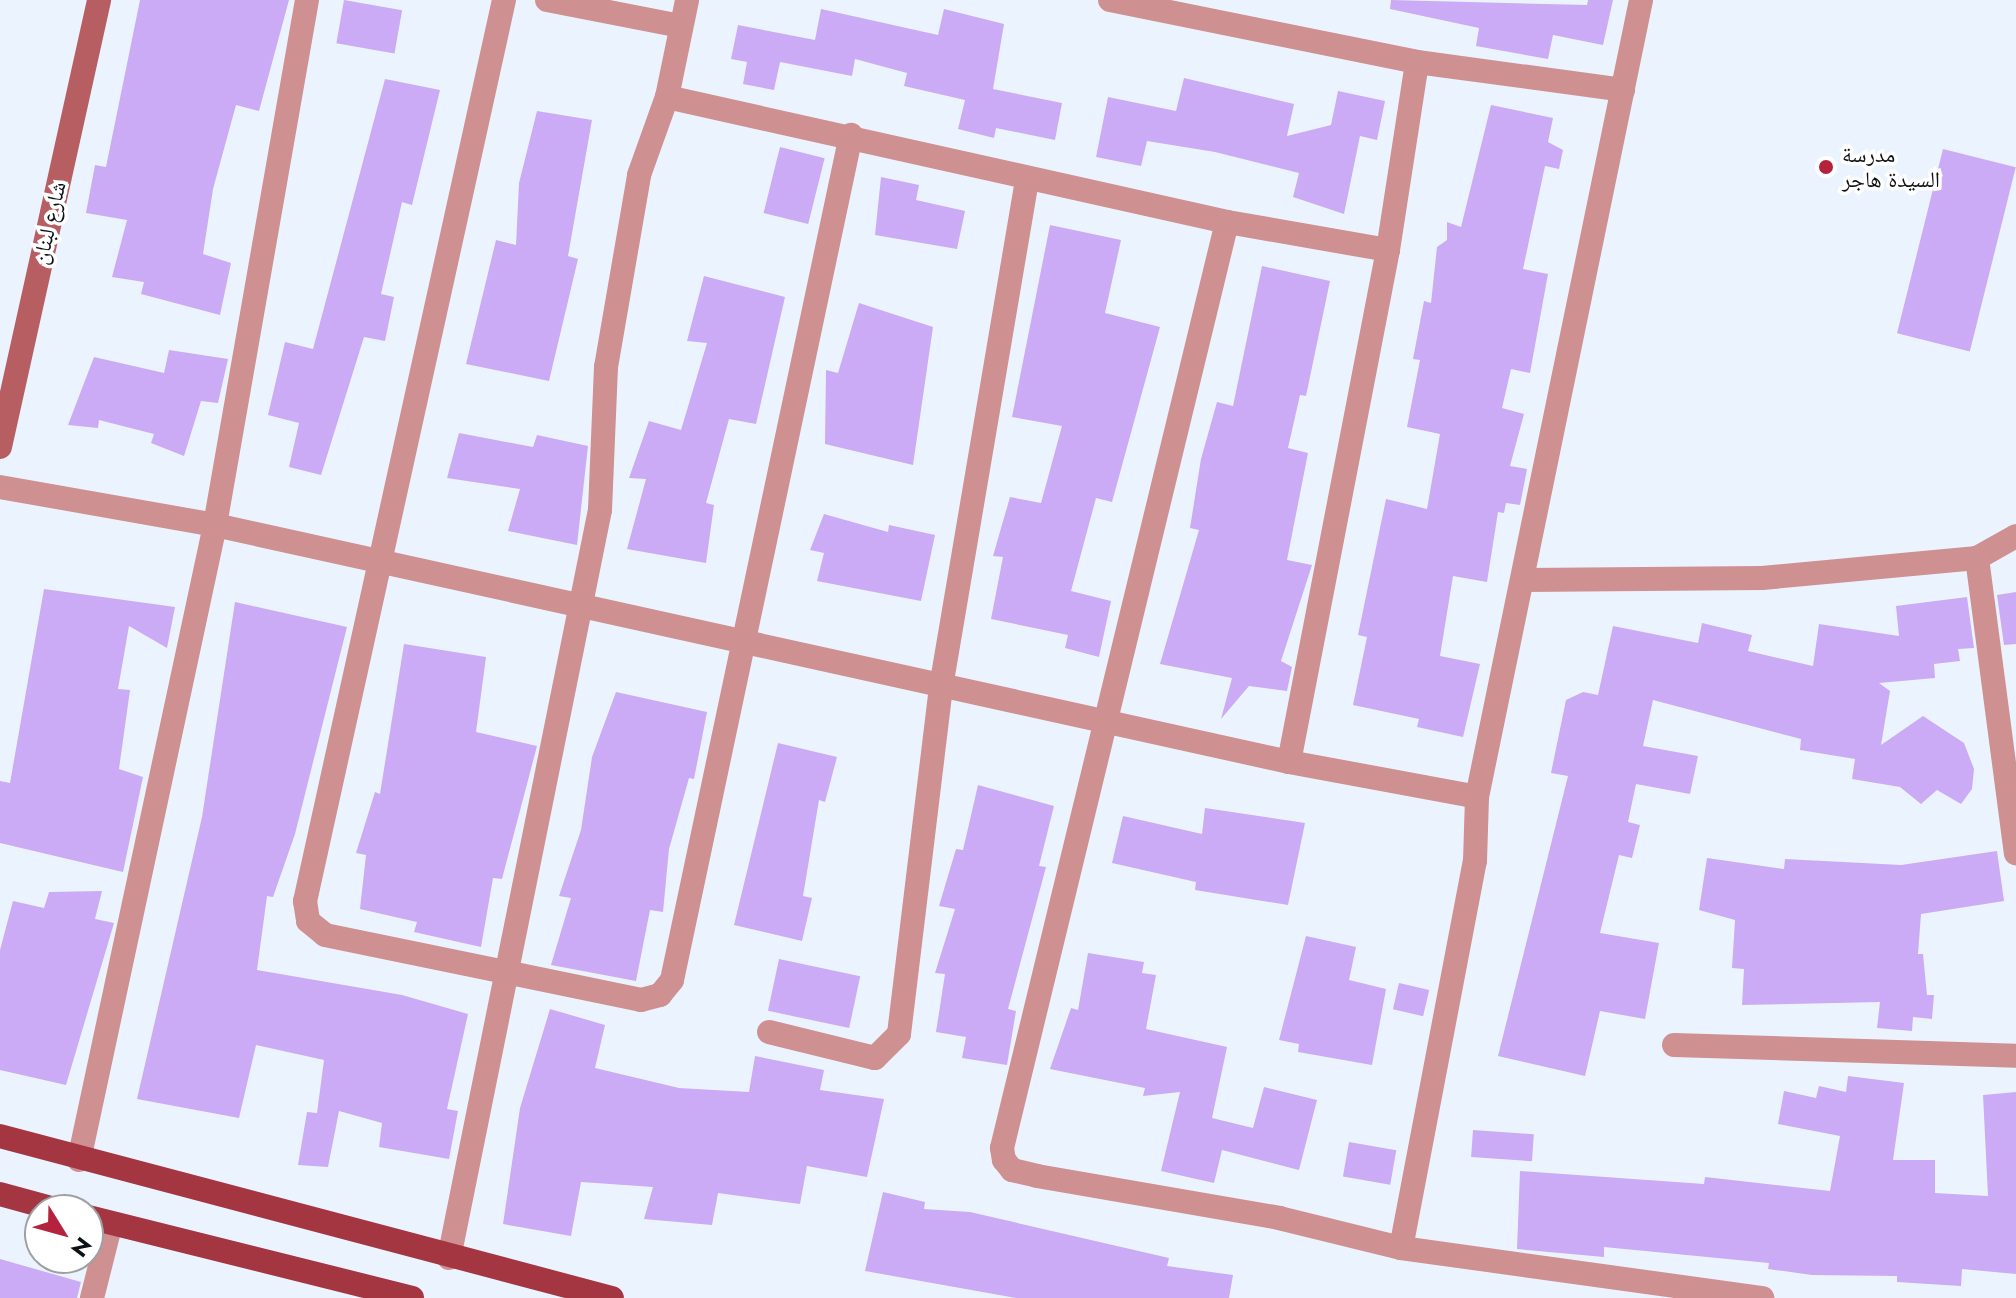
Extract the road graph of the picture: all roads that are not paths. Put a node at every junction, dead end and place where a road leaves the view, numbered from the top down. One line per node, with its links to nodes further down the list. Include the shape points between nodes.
1 (99, 0): 16 (street, شارع لبنان)
2 (307, 0): 19 (street)
3 (504, 0): 22 (street)
4 (547, 0): 8 (street)
5 (687, 0): 8 (street)
6 (1110, 0): 9 (street)
7 (1641, 0): 10 (street)
8 (681, 26): 11 (street)
9 (1417, 62): 10 (street); 15 (street)
10 (1623, 90): 23 (street)
11 (667, 97): 12 (street); 24 (street, via 639,175 614,314 600,510)
12 (851, 135): 13 (street); 25 (street)
13 (1027, 180): 14 (street); 26 (street)
14 (1227, 222): 15 (street); 27 (street)
15 (1388, 250): 28 (street)
16 (8, 375): 17 (street, شارع لبنان)
17 (0, 447)
18 (0, 487): 19 (street)
19 (215, 525): 22 (street); 36 (street)
20 (2016, 536): 21 (street)
21 (1977, 558): 23 (street, via 1762,578); 30 (street)
22 (380, 562): 24 (street); 31 (street, via 305,901 308,921 325,935)
23 (1525, 580): 29 (street)
24 (582, 605): 25 (street); 31 (street)
25 (741, 642): 26 (street); 31 (street, via 672,980 660,995 641,1000)
26 (941, 687): 27 (street); 32 (street, via 899,1034 875,1058)
27 (1103, 721): 28 (street); 40 (street, via 1002,1148 1004,1160 1012,1170 1037,1176 1279,1218)
28 (1289, 762): 29 (street)
29 (1477, 797): 40 (street, via 1475,861)
30 (2016, 853)
31 (506, 971): 41 (street)
32 (769, 1032)
33 (1674, 1045): 34 (street)
34 (2016, 1056)
35 (0, 1136): 36 (main road)
36 (79, 1160): 41 (main road)
37 (0, 1194): 38 (main road)
38 (24, 1201)
39 (104, 1221): 45 (main road)
40 (1401, 1248): 43 (street)
41 (449, 1258): 46 (main road)
42 (94, 1274): 44 (street)
43 (1604, 1290): 47 (street)
44 (92, 1298)
45 (412, 1298)
46 (612, 1298)
47 (1763, 1298)

